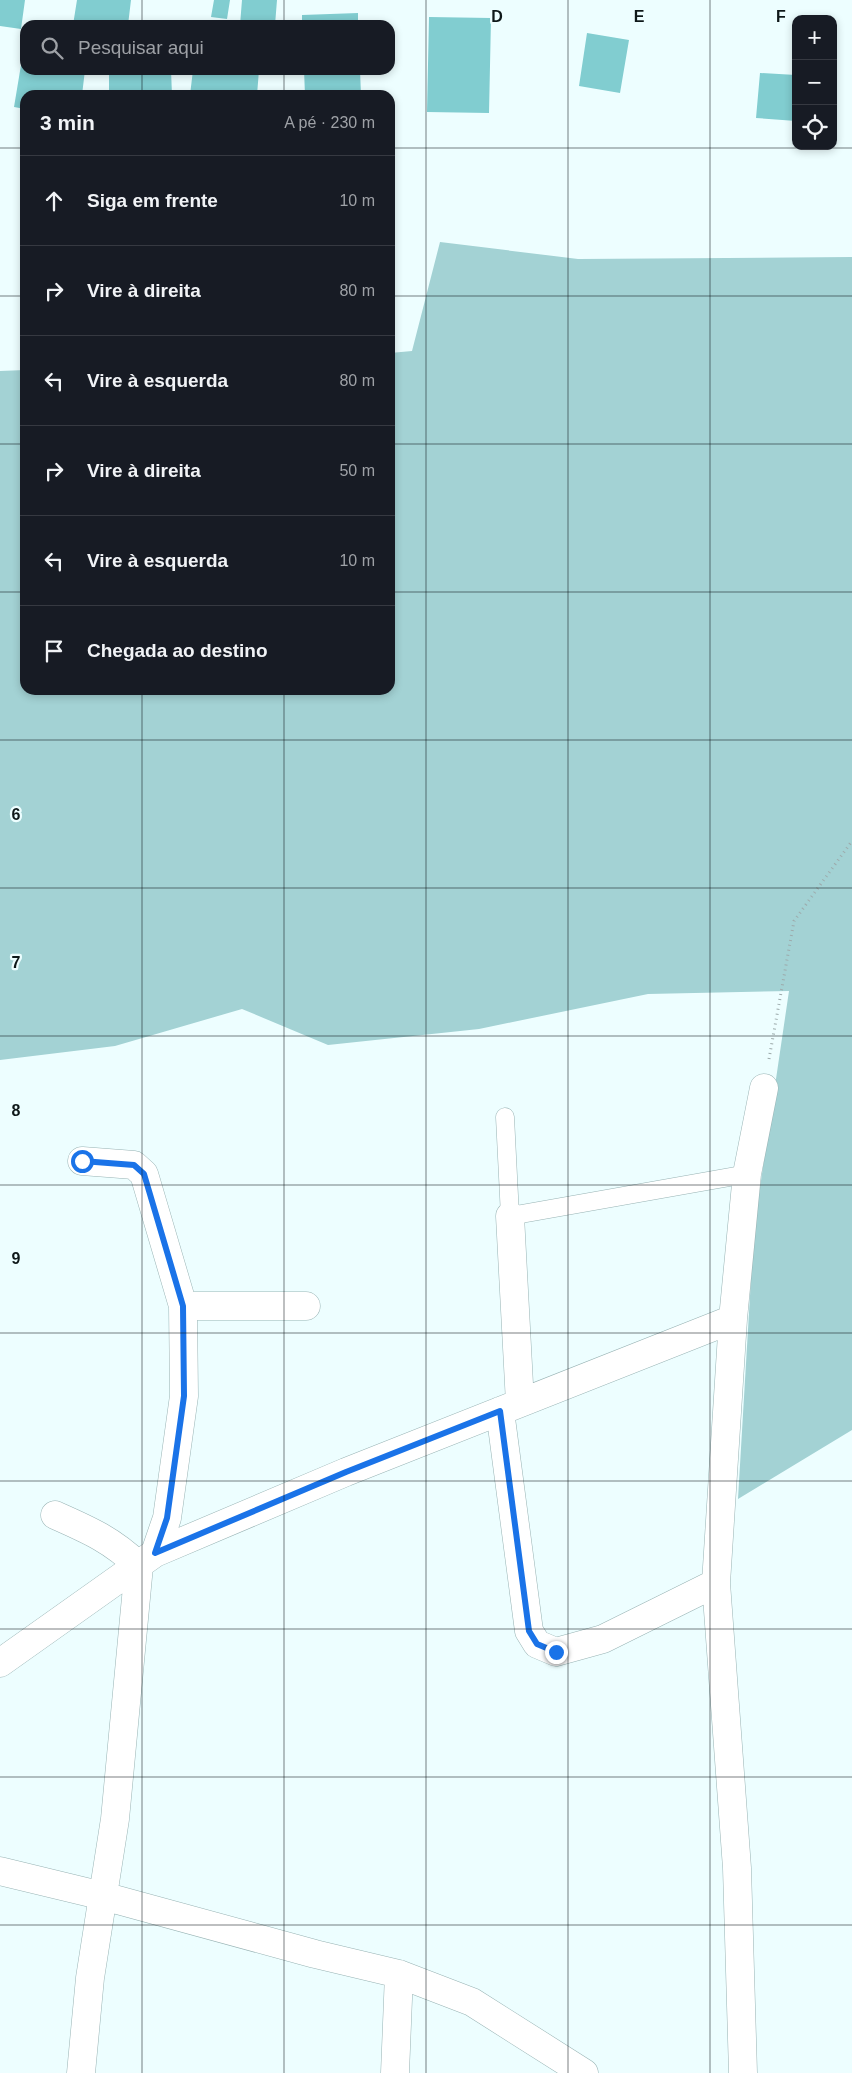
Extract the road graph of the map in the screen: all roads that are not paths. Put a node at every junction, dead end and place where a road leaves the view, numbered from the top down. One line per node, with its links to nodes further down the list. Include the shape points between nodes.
1 (764, 1088): 4 (street)
2 (505, 1117): 5 (lane)
3 (82, 1161): 6 (street, via 134,1165 144,1174)
4 (747, 1174): 5 (lane); 8 (street)
5 (510, 1216): 9 (street)
6 (183, 1306): 7 (street); 11 (street, via 184,1396 167,1518)
7 (306, 1306)
8 (733, 1319): 9 (street); 12 (street)
9 (510, 1407): 11 (street, via 346,1472); 12 (street, via 529,1631 537,1644 556,1652 603,1639)
10 (55, 1515): 11 (street)
11 (147, 1559): 13 (street); 15 (street)
12 (716, 1583): 20 (street, via 737,1868)
13 (0, 1662)
14 (0, 1871): 15 (street)
15 (103, 1896): 16 (street); 17 (street, via 90,1978)
16 (399, 1974): 18 (street); 19 (street, via 472,2002)
17 (81, 2073)
18 (395, 2073)
19 (584, 2073)
20 (743, 2073)

